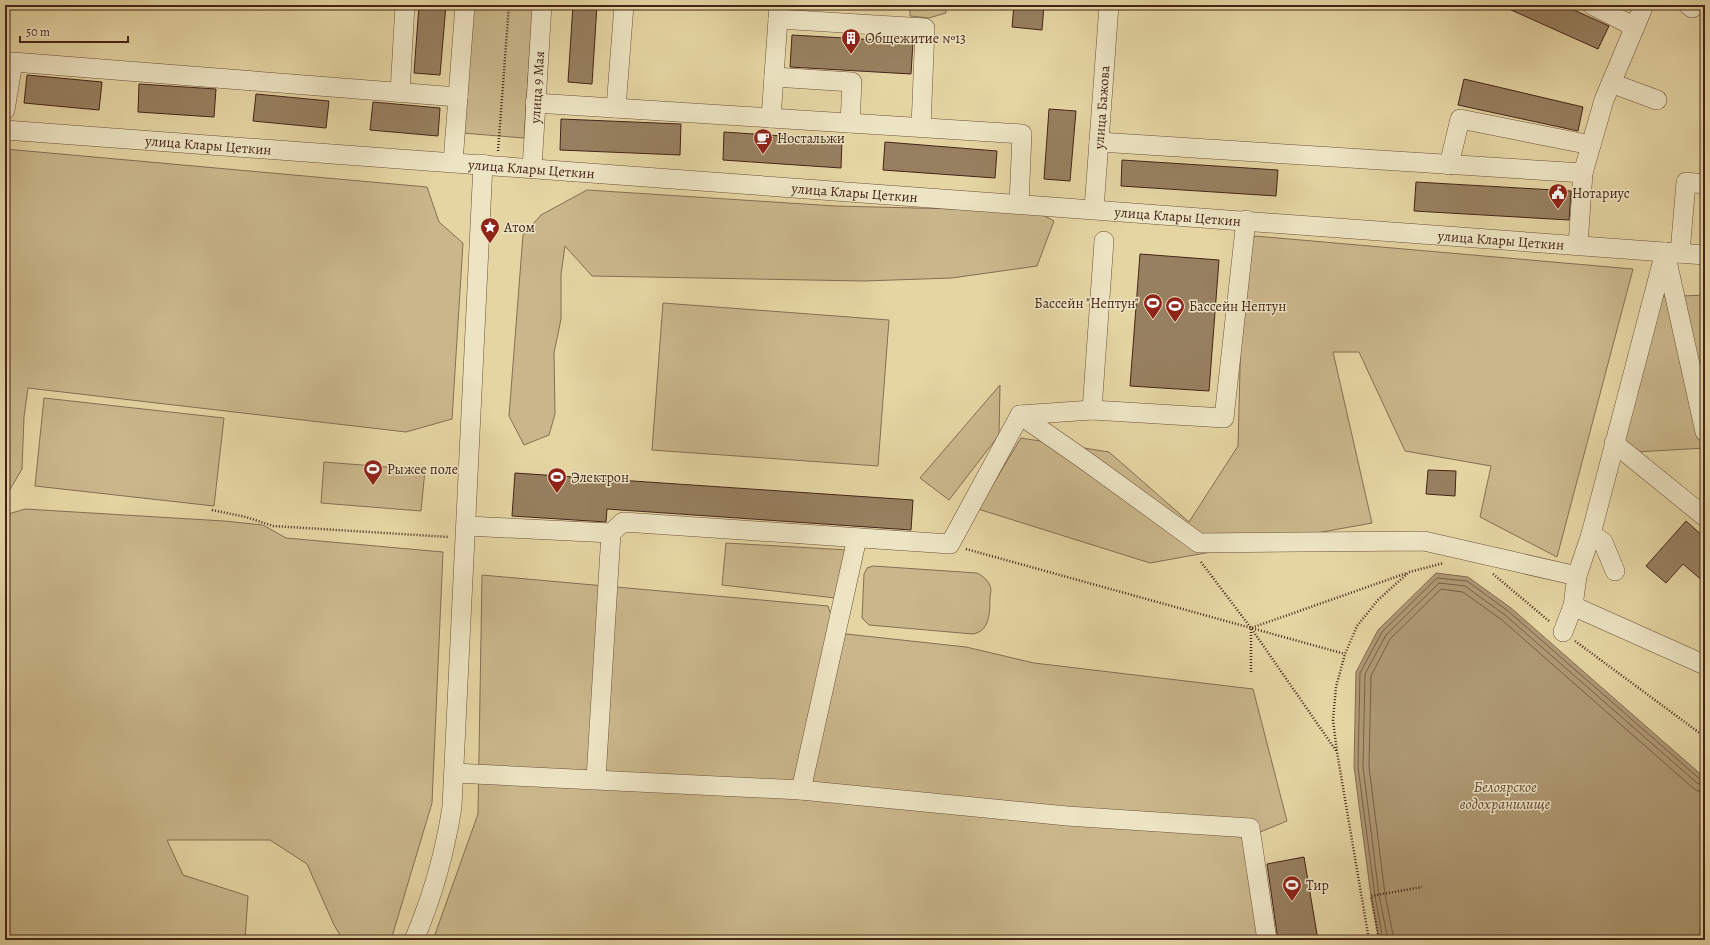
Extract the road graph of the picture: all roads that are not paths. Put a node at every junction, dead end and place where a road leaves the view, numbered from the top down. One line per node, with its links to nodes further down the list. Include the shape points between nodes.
1 (405, 5): 12 (street)
2 (465, 5): 13 (street)
3 (542, 5): 15 (street, улица 9 Мая)
4 (624, 5): 16 (street)
5 (1109, 5): 22 (street, улица Бажова)
6 (1592, 5): 9 (street)
7 (1644, 5): 9 (street)
8 (778, 12): 10 (street); 20 (street, via 925,28)
9 (1635, 27): 11 (street)
10 (774, 77): 18 (street); 19 (street, via 852,82)
11 (1611, 83): 14 (street); 23 (street)
12 (400, 92): 13 (street); 17 (street, via 13,62)
13 (458, 97): 24 (street)
14 (1657, 100)
15 (535, 103): 16 (street); 27 (street, улица 9 Мая)
16 (616, 108): 18 (street)
17 (5, 110)
18 (771, 118): 19 (street)
19 (850, 123): 20 (street)
20 (921, 127): 30 (street, via 1022,134)
21 (5, 130): 24 (street, улица Клары Цеткин)
22 (1099, 142): 26 (street); 31 (street, улица Бажова)
23 (1591, 145): 26 (street, via 1460,119); 28 (street)
24 (453, 162): 25 (street, улица Клары Цеткин)
25 (482, 164): 27 (street, улица Клары Цеткин); 42 (street)
26 (1449, 165): 28 (street)
27 (532, 168): 30 (street, улица Клары Цеткин)
28 (1583, 174): 34 (street)
29 (1705, 184): 35 (street, via 1686,182)
30 (1019, 204): 31 (street, улица Клары Цеткин)
31 (1094, 209): 32 (street, улица Клары Цеткин)
32 (1246, 220): 34 (street, улица Клары Цеткин); 37 (street, via 1224,418)
33 (1104, 241): 37 (street)
34 (1578, 245): 35 (street, улица Клары Цеткин)
35 (1673, 252): 36 (street, улица Клары Цеткин); 39 (street); 40 (street)
36 (1705, 255)
37 (1092, 410): 38 (street)
38 (1020, 415): 45 (street, via 950,544); 47 (street, via 1199,543 1424,541)
39 (1705, 432)
40 (1614, 443): 41 (street); 44 (street)
41 (1705, 517)
42 (465, 532): 43 (street); 51 (street)
43 (610, 533): 45 (street, via 623,522); 52 (street)
44 (1591, 534): 46 (street, via 1604,542); 47 (street)
45 (857, 538): 53 (street)
46 (1616, 571)
47 (1577, 576): 48 (street)
48 (1573, 606): 49 (street); 50 (street)
49 (1563, 632)
50 (1705, 665)
51 (454, 773): 52 (street); 54 (street, via 446,843)
52 (596, 780): 53 (street)
53 (801, 790): 55 (street, via 1067,816 1250,828)
54 (414, 940)
55 (1267, 940)

